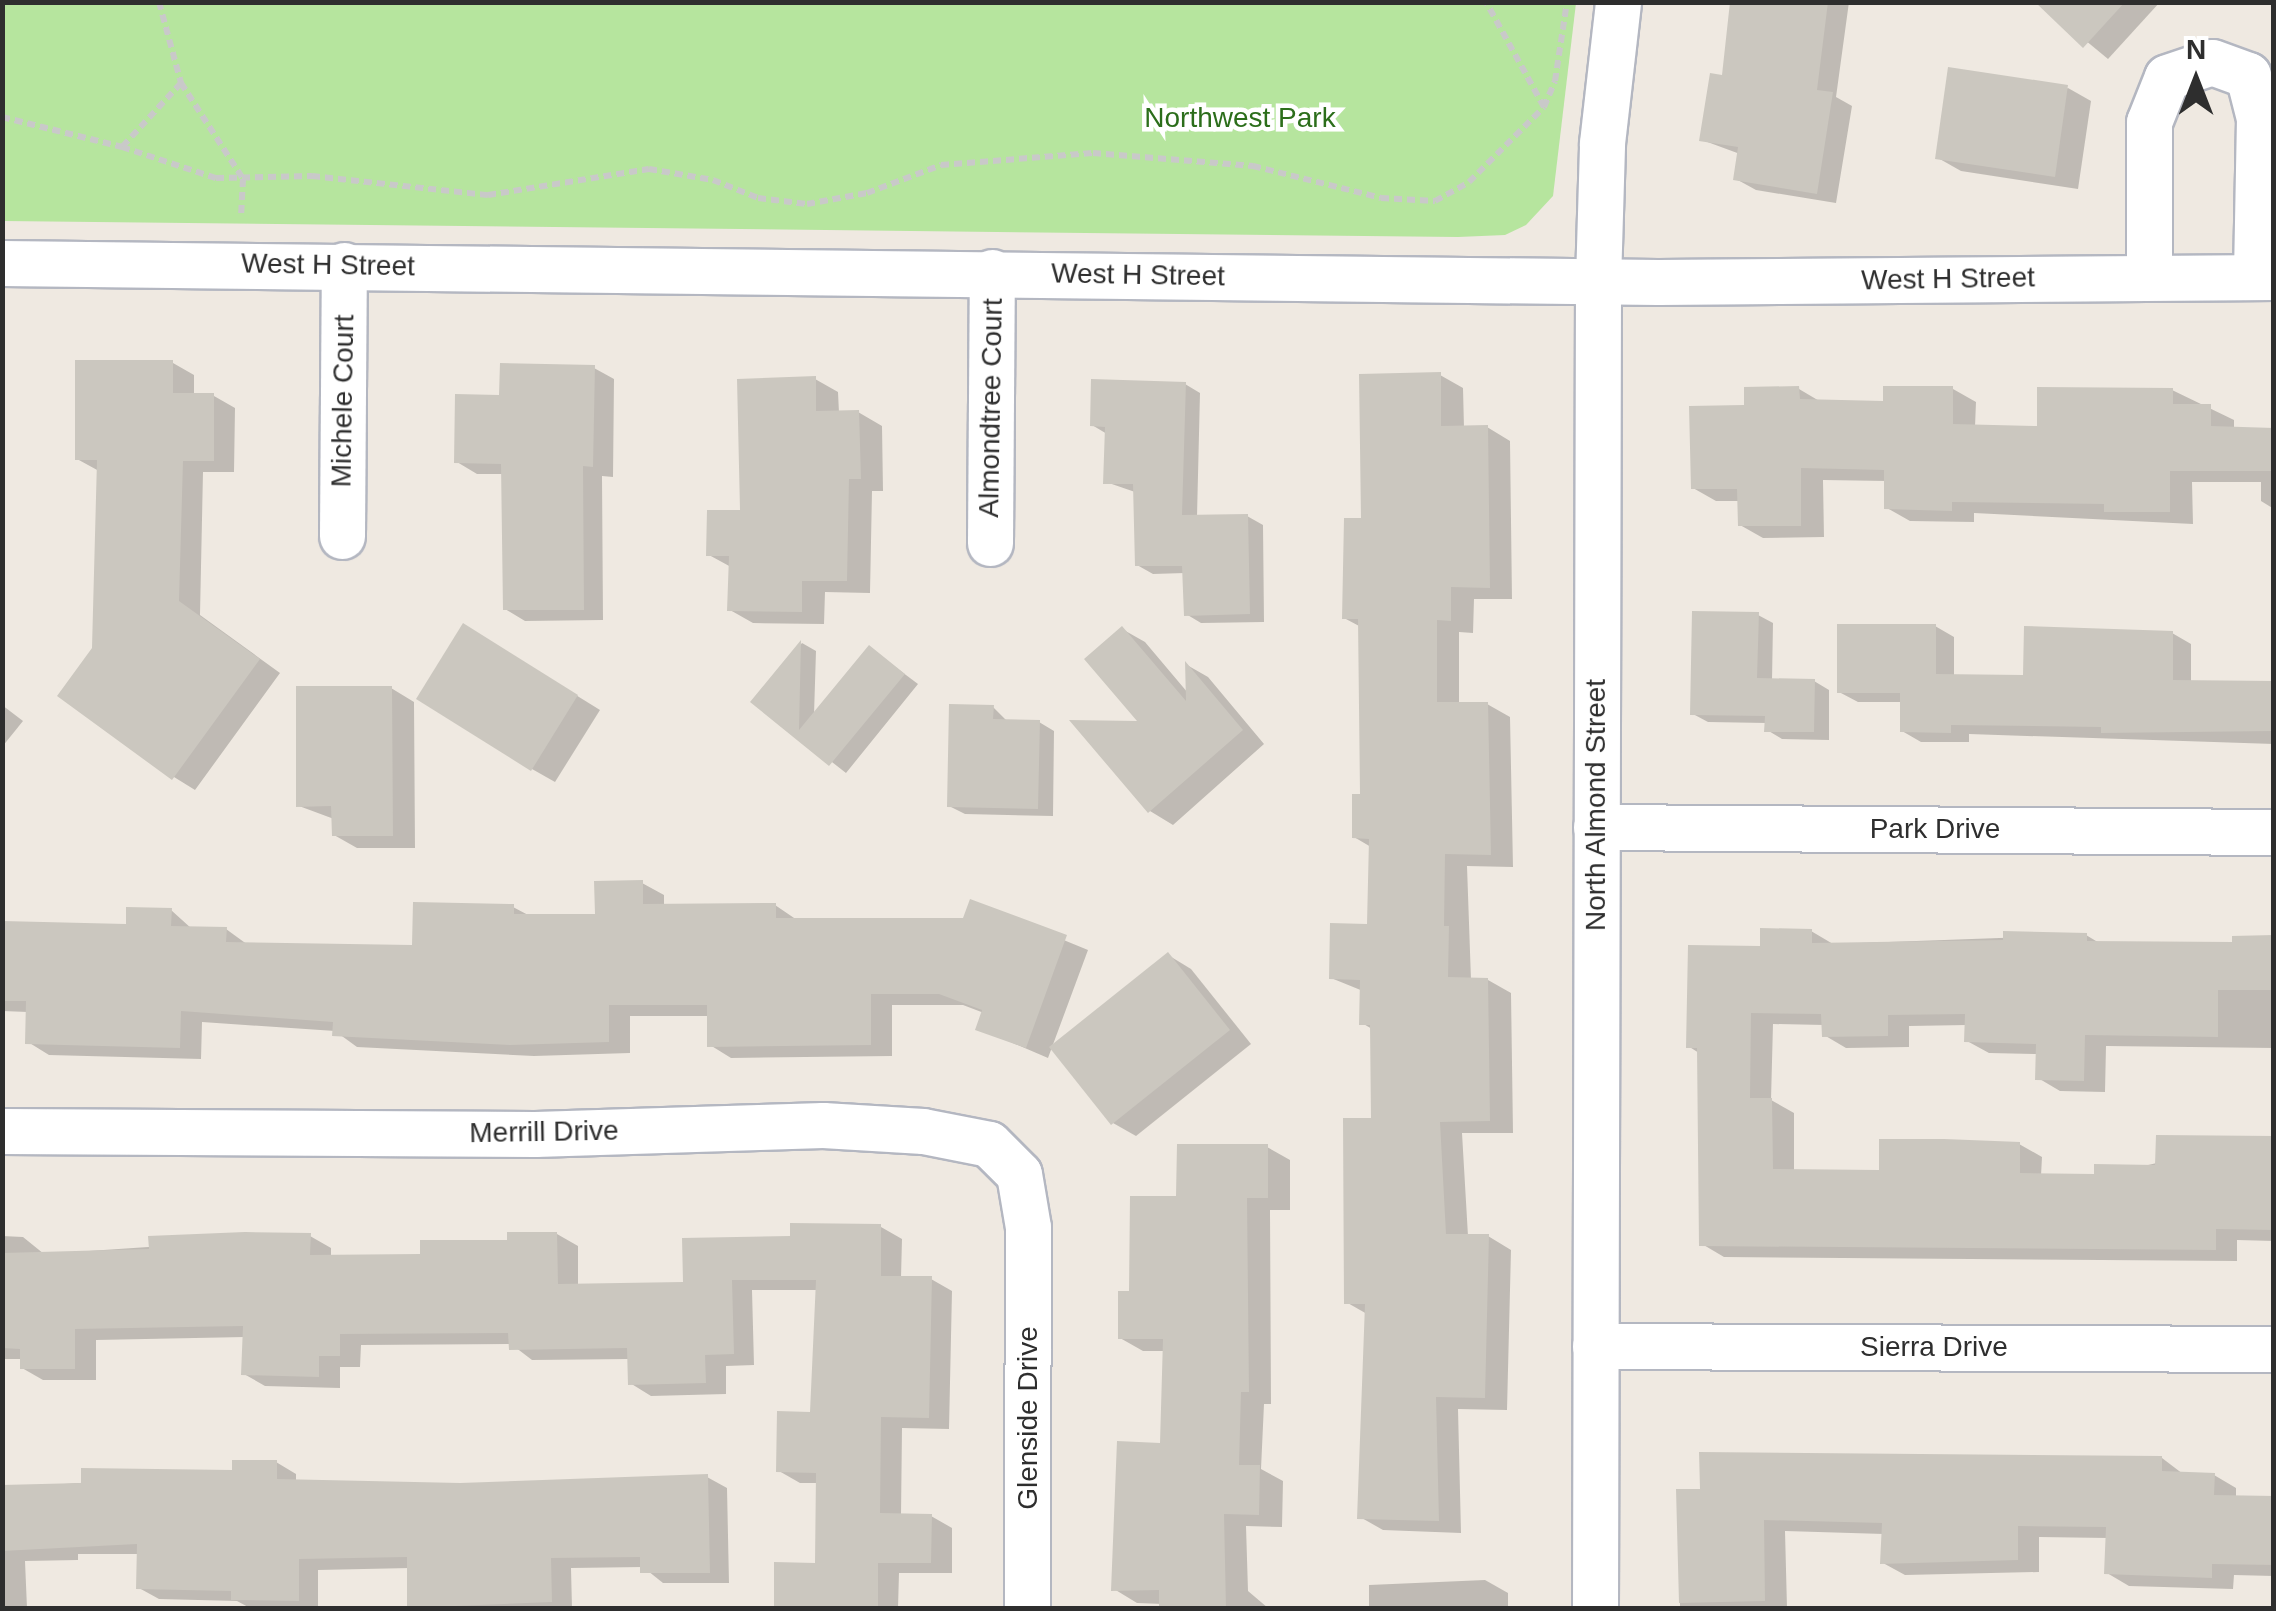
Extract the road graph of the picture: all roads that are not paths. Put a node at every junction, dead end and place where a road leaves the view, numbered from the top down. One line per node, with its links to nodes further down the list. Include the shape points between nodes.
1 (1618, 2): 7 (street, North Almond Street, via 1602,144)
2 (2, 263): 3 (street, West H Street)
3 (344, 265): 4 (street, West H Street); 8 (street, Michele Court)
4 (992, 272): 7 (street, West H Street); 9 (street, Almondtree Court)
5 (2149, 277): 6 (street, West H Street); 6 (street, via 2149,122 2167,77 2212,62 2248,75 2259,118); 7 (street, West H Street)
6 (2265, 277)
7 (1598, 281): 10 (street, North Almond Street)
8 (342, 536)
9 (990, 543)
10 (1596, 827): 11 (street, Park Drive); 14 (street, North Almond Street)
11 (2274, 832)
12 (2, 1131): 13 (street, Merrill Drive, via 534,1134 823,1125 923,1131 989,1144 1018,1174)
13 (1028, 1227): 16 (street, Glenside Drive)
14 (1596, 1346): 15 (street, Sierra Drive); 17 (street, North Almond Street)
15 (2274, 1349)
16 (1027, 1608)
17 (1595, 1608)

